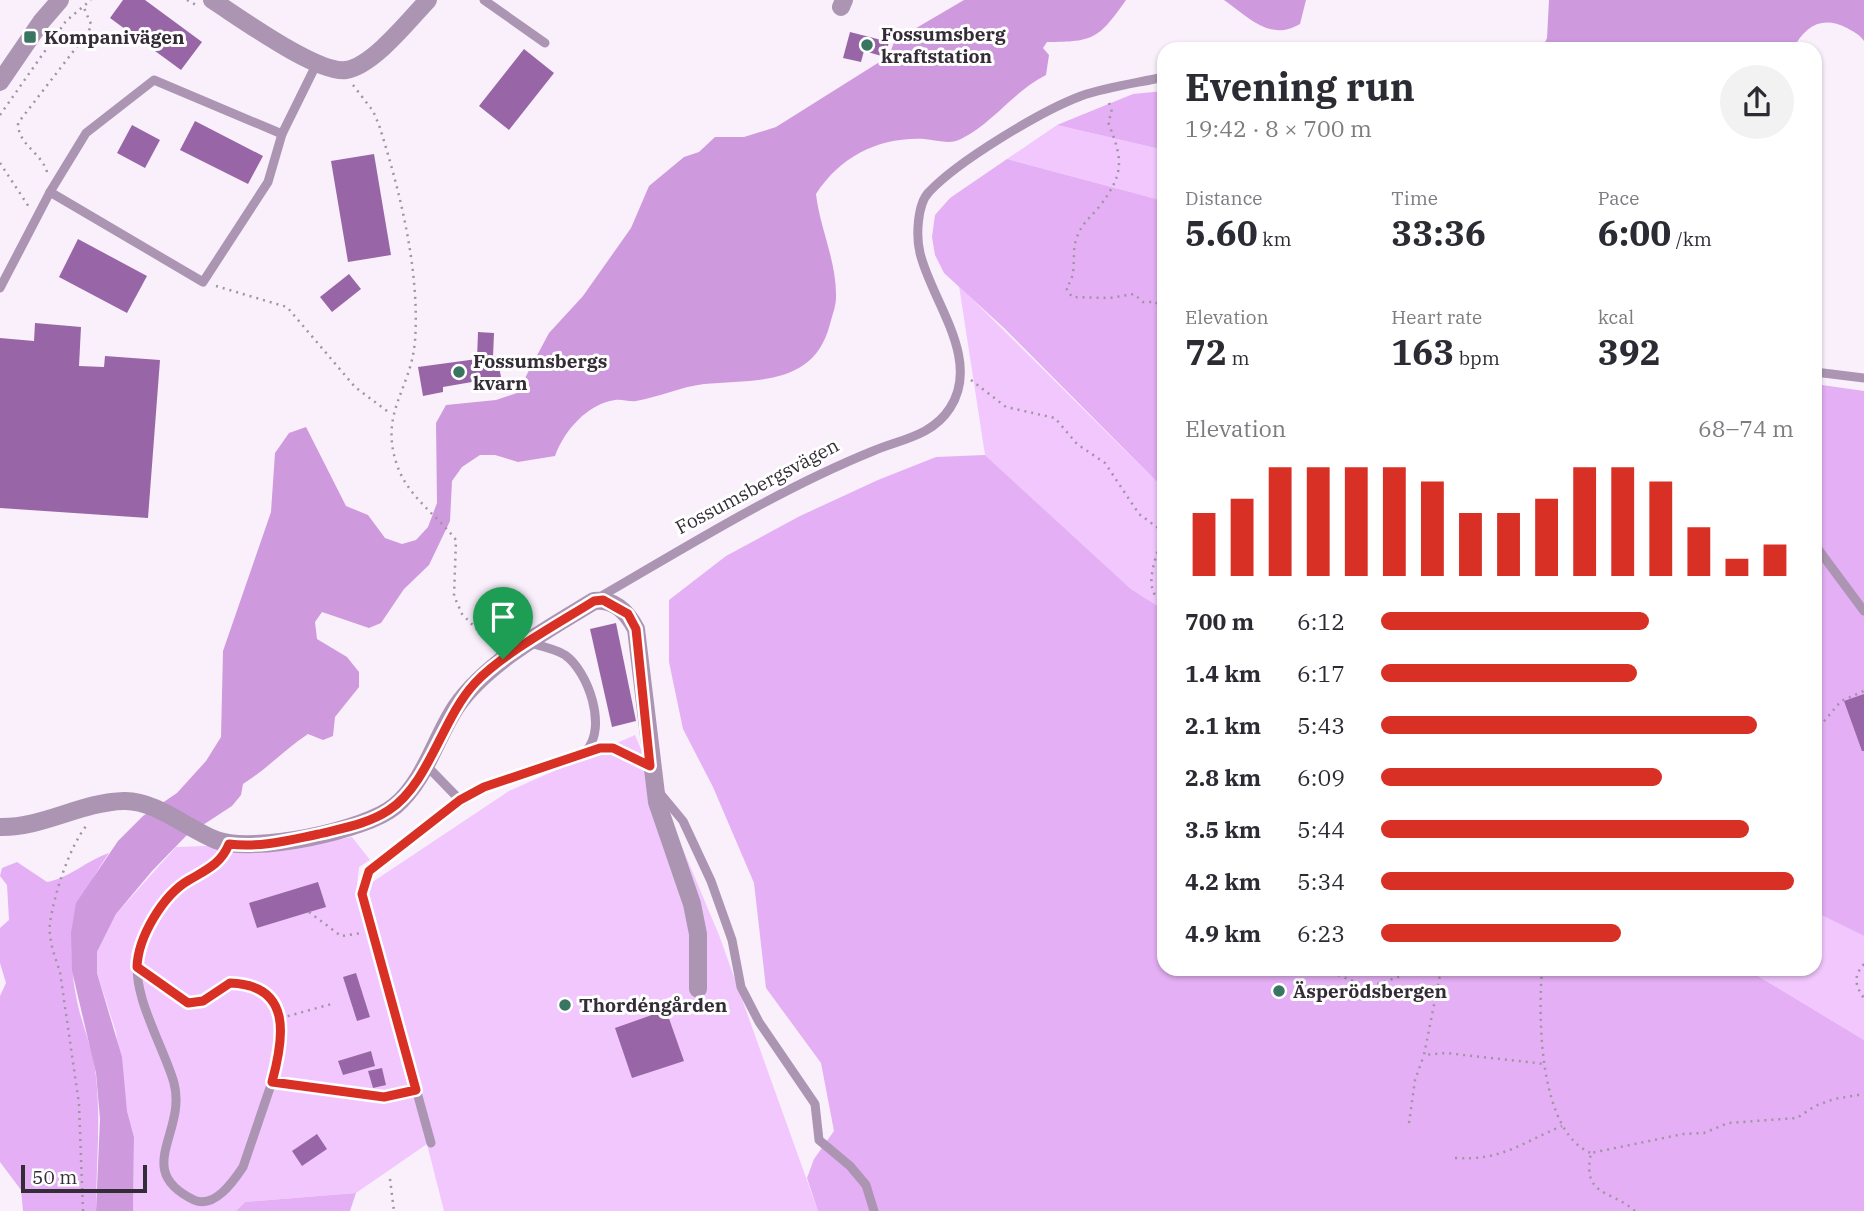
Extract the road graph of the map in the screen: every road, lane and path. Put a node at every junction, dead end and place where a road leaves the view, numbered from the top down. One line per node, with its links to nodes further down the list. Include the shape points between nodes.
1 (50, 0): 8 (street)
2 (60, 0): 8 (street)
3 (91, 0): 7 (path)
4 (212, 0): 10 (street)
5 (428, 0): 11 (street, via 380,50)
6 (484, 0): 9 (lane)
7 (84, 8): 15 (path, via 66,21); 18 (path, via 89,30 18,123 22,140 46,167)
8 (41, 22): 13 (street)
9 (545, 43)
10 (317, 63): 11 (street); 16 (lane)
11 (346, 70): 26 (path, via 379,125 406,225 415,342)
12 (1157, 79): 24 (lane, Fossumsbergsvägen, via 1081,96 1022,126 927,193 920,212 919,251 960,356)
13 (0, 82)
14 (1108, 100): 22 (path, via 1112,111 1108,122 1121,167 1112,190 1076,238 1074,279 1066,288 1072,297 1133,294 1143,302)
15 (0, 116)
16 (282, 134): 18 (lane, via 154,80 86,133); 20 (lane, via 268,183)
17 (0, 163): 19 (path, via 24,202)
18 (50, 192): 19 (lane); 20 (lane)
19 (38, 214): 21 (lane)
20 (203, 282): 26 (path, via 287,307 355,387)
21 (0, 288)
22 (1157, 304)
23 (1822, 373): 25 (lane)
24 (959, 378): 27 (path, via 977,382 1006,407 1055,418 1077,444 1105,463 1139,514); 31 (lane, Fossumsbergsvägen, via 951,407 935,426 814,477)
25 (1864, 378)
26 (392, 414): 34 (path, via 398,466 419,502 457,544 454,596 462,614)
27 (1157, 527)
28 (1157, 553): 30 (path, via 1152,586)
29 (1822, 554): 32 (lane)
30 (1157, 598)
31 (594, 601): 33 (street); 39 (street, via 616,605 636,629)
32 (1864, 611)
33 (529, 643): 34 (street); 37 (lane, via 563,654 583,673 595,724)
34 (503, 659): 38 (street, via 455,708)
35 (1864, 691): 36 (path, via 1841,701)
36 (1822, 724)
37 (585, 753): 39 (path, via 613,748); 41 (lane, via 520,773)
38 (426, 765): 41 (lane); 44 (street, via 397,805 363,823 266,845)
39 (650, 766): 40 (street)
40 (654, 786): 53 (street, via 694,914 700,957); 70 (lane, via 683,821 711,881 732,940 741,987 815,1104 819,1140 866,1185)
41 (460, 800): 46 (lane, via 369,871 362,894)
42 (97, 804): 43 (street, via 30,824); 44 (street, via 127,800 143,804); 68 (path, via 97,814 68,858 50,924 79,1104)
43 (0, 827)
44 (222, 842): 48 (lane, via 214,866 183,885 165,904 141,945)
45 (309, 912): 46 (path, via 341,936)
46 (372, 930): 60 (lane)
47 (1864, 964): 54 (path, via 1856,987)
48 (137, 967): 56 (path, via 188,1003 203,1001 230,983 252,986 274,1002); 59 (lane, via 149,1024 175,1091 173,1128 163,1167 169,1184 201,1202 211,1201 235,1178 243,1167)
49 (1341, 976): 50 (path, via 1369,987)
50 (1401, 976)
51 (1440, 976): 57 (path)
52 (1542, 976): 58 (path)
53 (698, 989)
54 (1864, 998)
55 (335, 1003): 56 (path)
56 (279, 1019): 59 (path, via 281,1048)
57 (1423, 1055): 58 (path, via 1446,1053); 62 (path)
58 (1545, 1064): 63 (path)
59 (272, 1082): 60 (lane, via 384,1097)
60 (416, 1090): 64 (lane)
61 (1864, 1094): 65 (path, via 1834,1099 1797,1118 1728,1123 1704,1133)
62 (1409, 1124)
63 (1562, 1126): 65 (path, via 1577,1148); 66 (path, via 1511,1152 1483,1159)
64 (431, 1143)
65 (1591, 1153): 71 (path, via 1590,1178 1598,1191 1623,1200)
66 (1455, 1158)
67 (390, 1179): 69 (path)
68 (83, 1211)
69 (394, 1211)
70 (874, 1211)
71 (1635, 1211)

